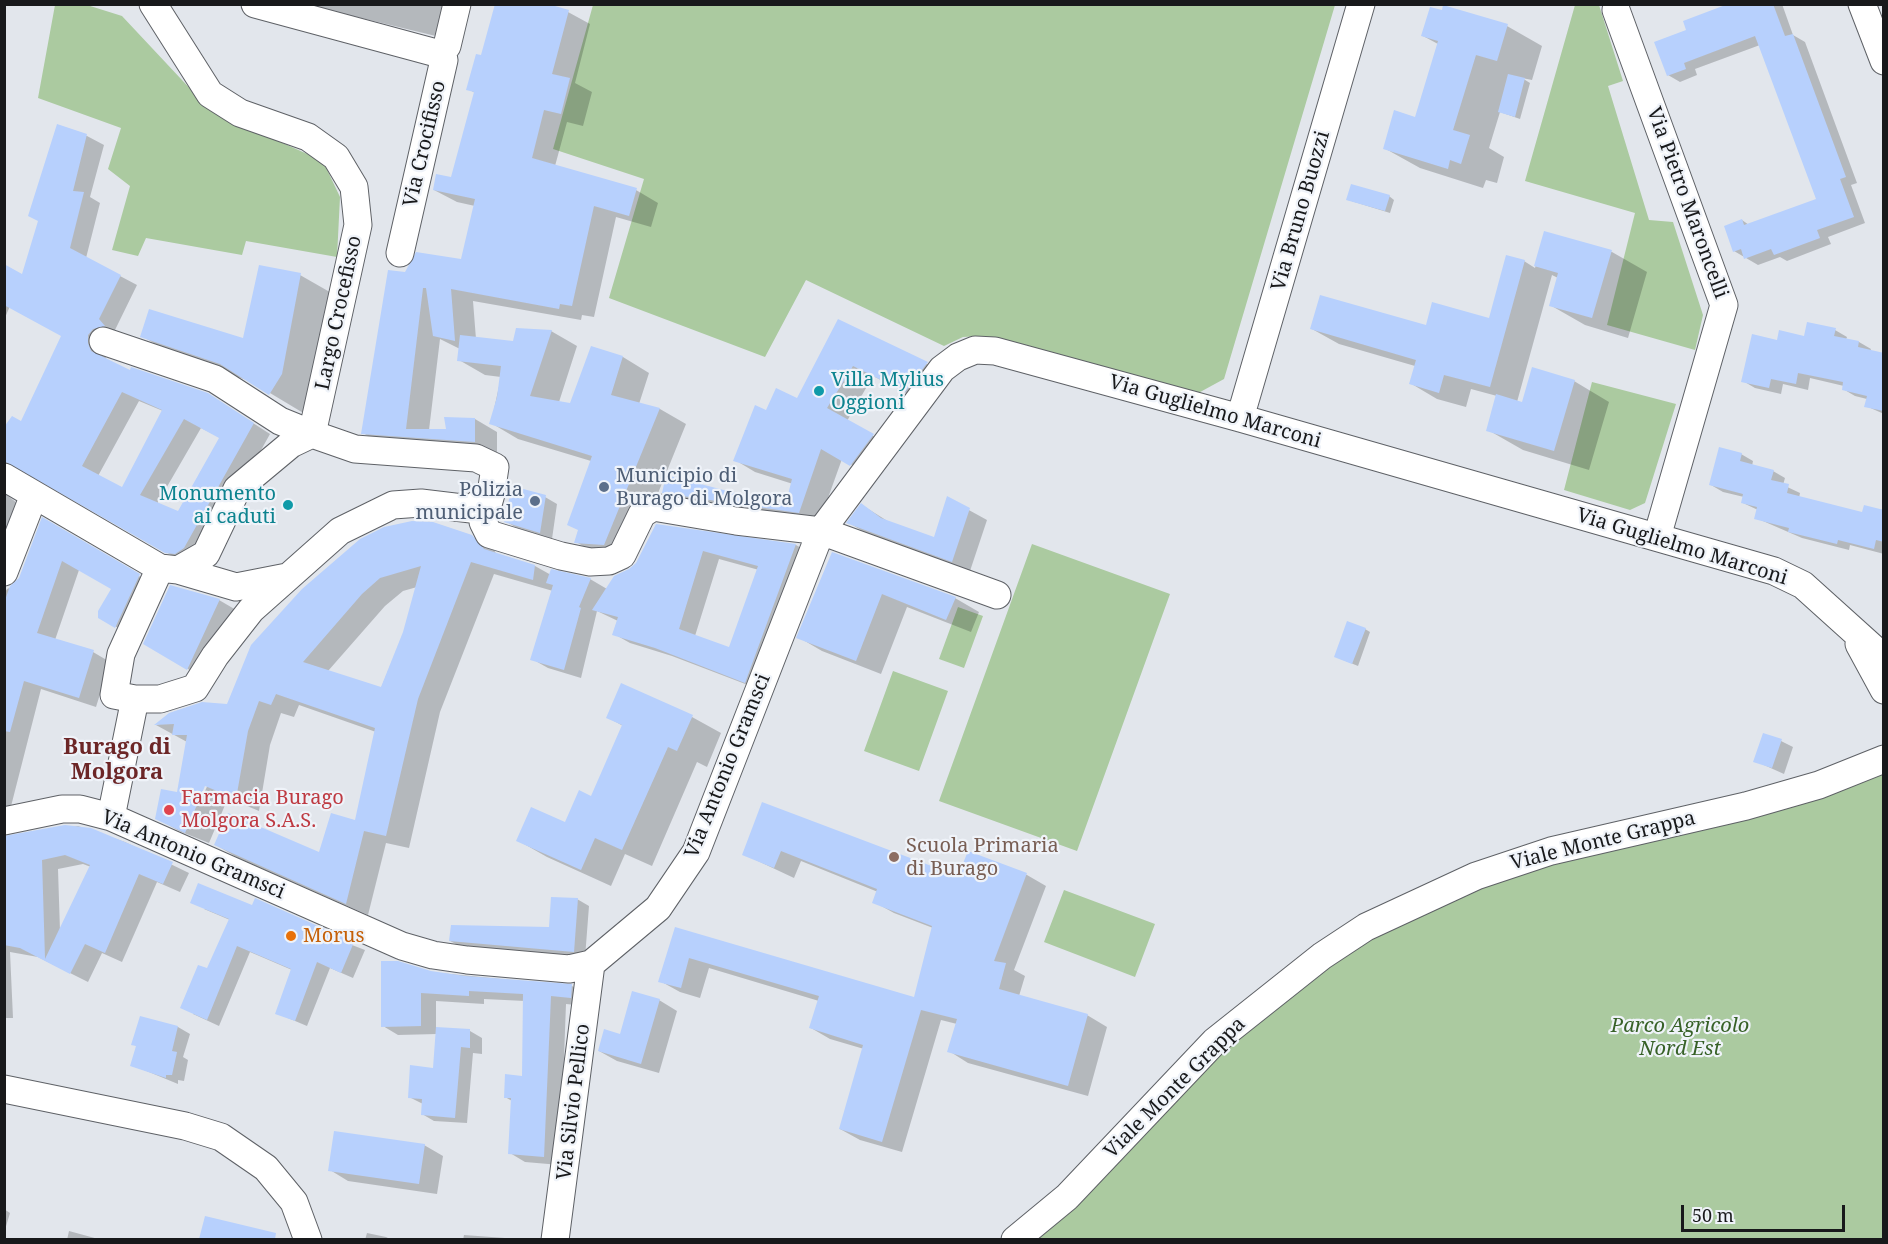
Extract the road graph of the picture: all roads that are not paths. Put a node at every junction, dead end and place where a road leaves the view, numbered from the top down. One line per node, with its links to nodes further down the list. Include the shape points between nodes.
1 (153, 4): 12 (street, Largo Crocefisso, via 210,94 240,113 308,137 336,156 354,187 358,225)
2 (255, 4): 7 (street)
3 (457, 4): 7 (street, Via Crocifisso, via 447,46)
4 (1361, 4): 11 (street, Via Bruno Buozzi)
5 (1862, 4): 8 (street)
6 (1616, 10): 17 (street, Via Pietro Maroncelli, via 1724,305)
7 (440, 54): 9 (street, Via Crocifisso, via 444,60)
8 (1884, 61)
9 (399, 253)
10 (103, 341): 12 (street, via 215,379 280,421)
11 (1240, 417): 16 (street, Via Guglielmo Marconi, via 995,351 975,350 942,369); 17 (street, Via Guglielmo Marconi)
12 (312, 434): 14 (street, via 355,449 476,458 495,467); 18 (street, via 291,444 237,489 206,554)
13 (4, 477): 15 (street)
14 (491, 494): 16 (street, via 483,522 489,534 590,562 609,561 622,555 642,514 653,507); 20 (street, via 471,509 421,503 393,505 340,531)
15 (34, 495): 18 (street); 19 (street)
16 (821, 531): 21 (street); 29 (street, Via Antonio Gramsci, via 696,852 658,908)
17 (1657, 537): 22 (street, Via Guglielmo Marconi, via 1774,571 1803,585)
18 (169, 569): 20 (street, via 236,587); 25 (street, via 122,654 114,695)
19 (4, 572)
20 (288, 577): 25 (street, via 251,610 195,688 160,699)
21 (997, 595)
22 (1849, 628): 23 (street, Via Guglielmo Marconi); 24 (street, Via Guglielmo Marconi)
23 (1884, 658)
24 (1884, 690)
25 (135, 699): 27 (street)
26 (1884, 759): 33 (street, Viale Monte Grappa, via 1836,779 1767,800 1551,851 1476,876 1366,927 1322,956 1215,1041 1067,1197)
27 (111, 817): 28 (street, Via Antonio Gramsci, via 62,809); 29 (street, Via Antonio Gramsci, via 402,946 433,955 489,962 569,969)
28 (4, 821)
29 (591, 964): 32 (street, Via Silvio Pellico)
30 (4, 1089): 31 (street, via 221,1137 266,1168 294,1202)
31 (308, 1239)
32 (555, 1239)
33 (1015, 1239)

